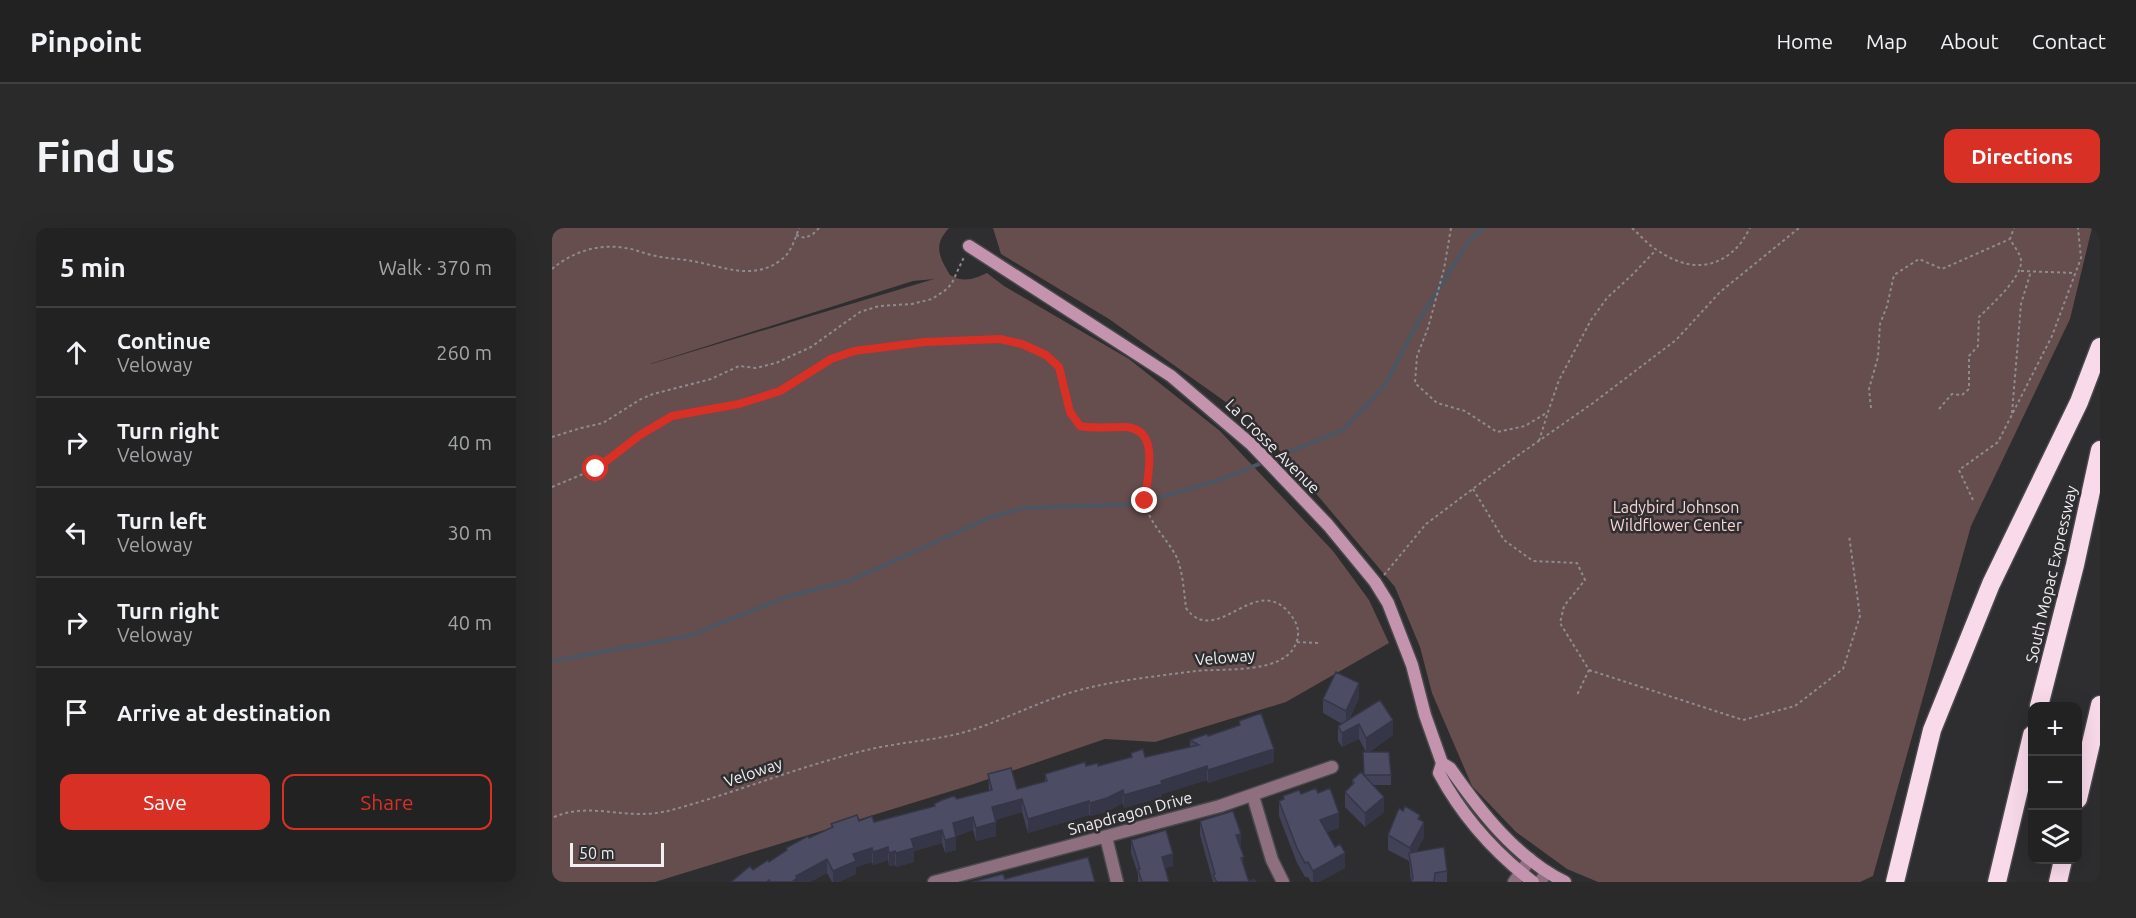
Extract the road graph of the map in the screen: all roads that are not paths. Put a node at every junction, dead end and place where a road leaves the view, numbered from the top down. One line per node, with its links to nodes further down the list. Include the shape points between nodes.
1 (969, 246): 7 (street, La Crosse Avenue, via 1172,376 1252,445 1328,525 1388,603)
2 (2100, 347): 21 (highway, via 2074,412 1991,584 1940,709)
3 (2100, 450): 4 (highway, South Mopac Expressway)
4 (2040, 702)
5 (2100, 705): 9 (highway)
6 (2028, 752): 22 (highway)
7 (1442, 763): 12 (street, La Crosse Avenue, via 1492,823); 14 (street, La Crosse Avenue, via 1439,773 1467,819)
8 (1332, 767): 10 (street, Snapdragon Drive)
9 (2082, 782)
10 (1253, 796): 11 (street, Snapdragon Drive); 18 (street, via 1272,860)
11 (1106, 837): 16 (street, Snapdragon Drive); 17 (street)
12 (1530, 859): 14 (street); 15 (street, La Crosse Avenue)
13 (2062, 864): 23 (highway)
14 (1517, 877): 19 (street, La Crosse Avenue)
15 (1544, 877): 20 (street, La Crosse Avenue)
16 (934, 882)
17 (1118, 882)
18 (1283, 882)
19 (1533, 882)
20 (1565, 882)
21 (1895, 882)
22 (1997, 882)
23 (2058, 882)

